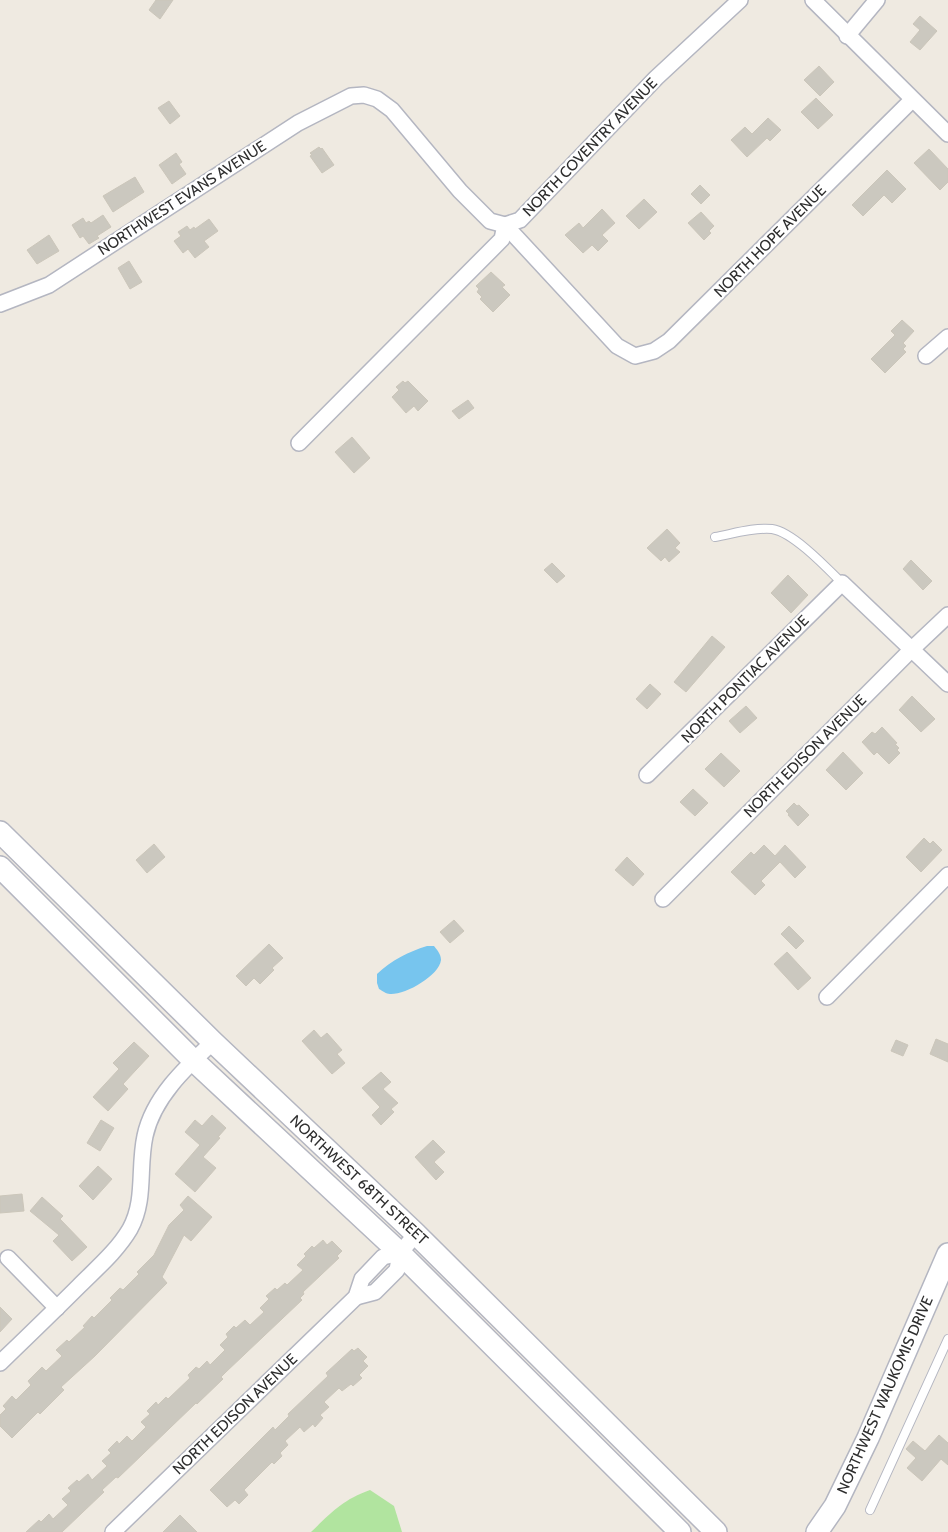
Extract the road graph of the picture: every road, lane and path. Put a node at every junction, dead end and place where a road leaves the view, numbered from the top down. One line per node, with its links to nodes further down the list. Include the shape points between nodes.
1 (740, 0): 7 (street, NORTH COVENTRY AVENUE, via 656,78 520,220)
2 (813, 0): 4 (street)
3 (877, 0): 4 (street)
4 (847, 36): 5 (street)
5 (912, 100): 6 (street); 7 (street, NORTH HOPE AVENUE, via 669,341 635,356 616,346)
6 (948, 134)
7 (505, 225): 8 (street, NORTHWEST EVANS AVENUE, via 490,221 466,197 392,110 377,99 351,96 298,123 49,285); 11 (street, via 502,239)
8 (0, 304)
9 (948, 337): 10 (street)
10 (926, 356)
11 (300, 443)
12 (715, 537): 13 (lane, via 772,529 786,534)
13 (842, 583): 15 (street); 17 (street, NORTH PONTIAC AVENUE)
14 (948, 615): 15 (street, NORTH EDISON AVENUE)
15 (912, 649): 16 (street); 21 (street, NORTH EDISON AVENUE)
16 (948, 684)
17 (647, 775)
18 (0, 832): 23 (main road, NORTHWEST 68TH STREET)
19 (0, 867): 24 (main road, NORTHWEST 68TH STREET)
20 (948, 875): 22 (street)
21 (663, 899)
22 (826, 997)
23 (213, 1042): 24 (street); 25 (main road, NORTHWEST 68TH STREET)
24 (193, 1060): 26 (main road, NORTHWEST 68TH STREET); 29 (street, via 152,1114 145,1137 140,1204 130,1229 109,1256)
25 (416, 1234): 26 (street, NORTH EDISON AVENUE); 32 (main road, NORTHWEST 68TH STREET)
26 (400, 1253): 33 (main road, NORTHWEST 68TH STREET); 35 (street, NORTH EDISON AVENUE, via 383,1256 362,1278 356,1297)
27 (948, 1254): 38 (main road, NORTHWEST WAUKOMIS DRIVE, via 868,1438 835,1506)
28 (8, 1258): 29 (street)
29 (57, 1308): 31 (street)
30 (948, 1339): 34 (lane)
31 (0, 1363)
32 (660, 1476): 33 (main road); 37 (main road, NORTHWEST 68TH STREET)
33 (642, 1493): 36 (main road, NORTHWEST 68TH STREET)
34 (870, 1510)
35 (116, 1531)
36 (680, 1532)
37 (716, 1532)
38 (817, 1532)

